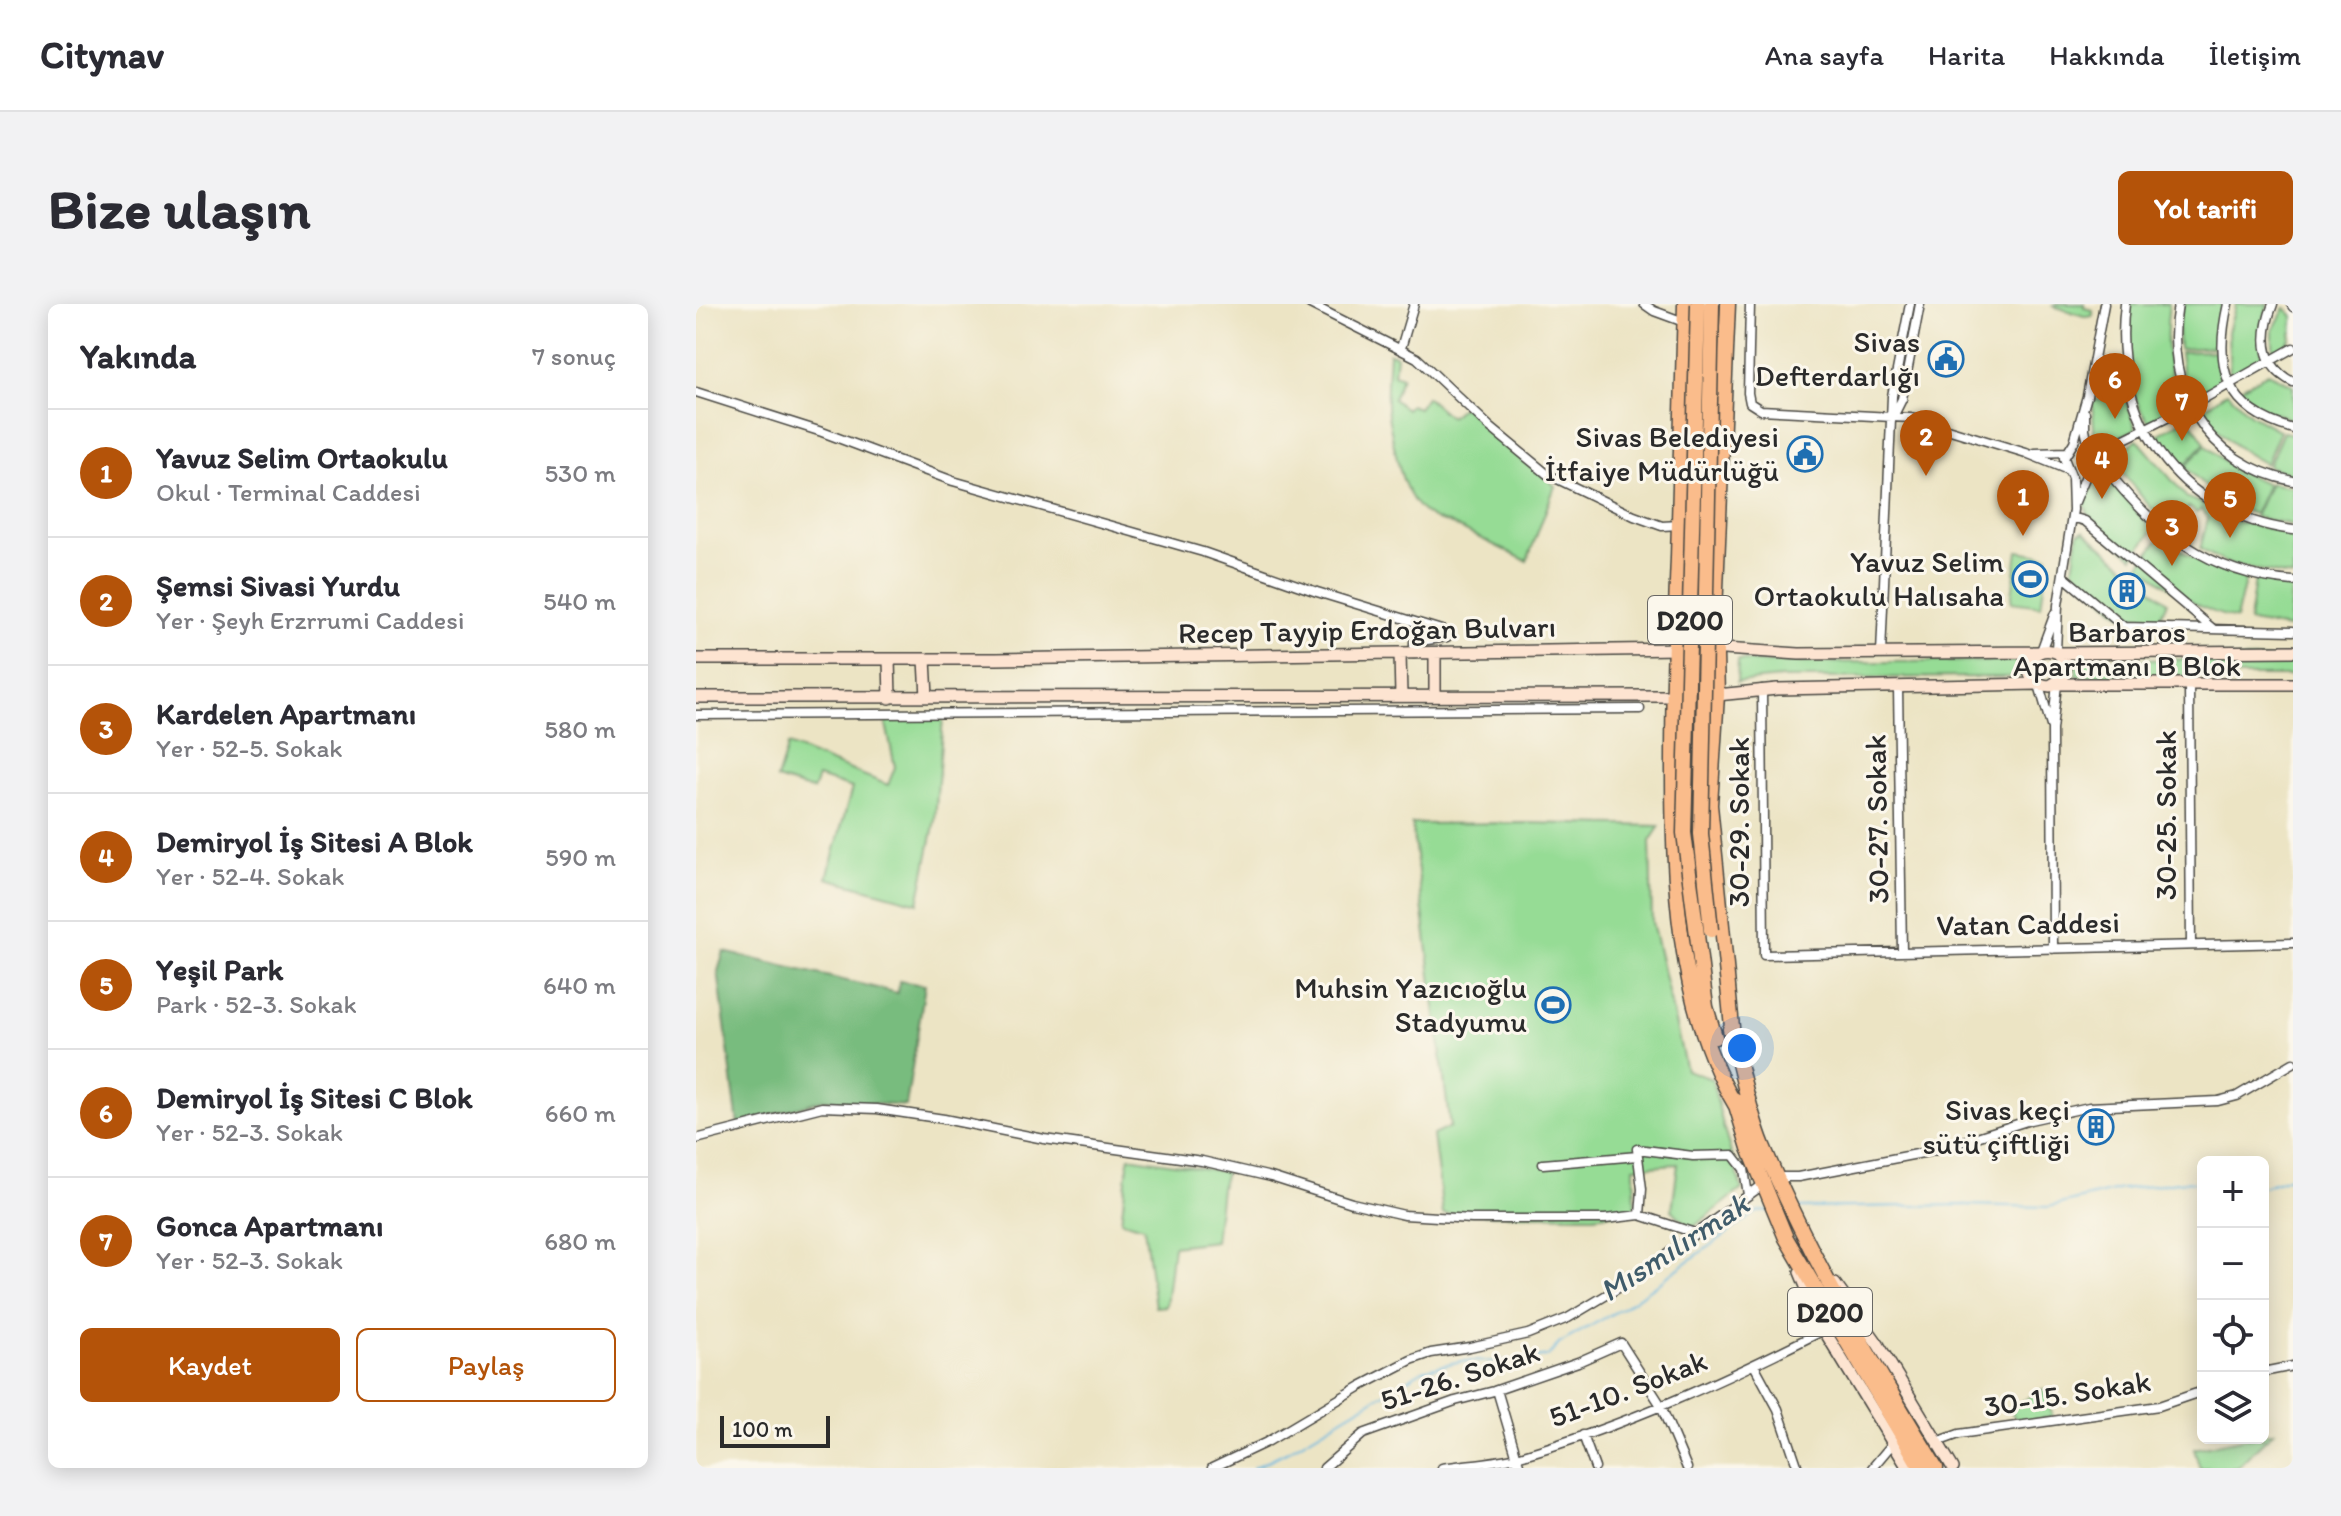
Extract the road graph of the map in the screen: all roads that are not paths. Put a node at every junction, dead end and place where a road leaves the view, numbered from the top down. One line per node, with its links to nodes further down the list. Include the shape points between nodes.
1 (1310, 304): 17 (street)
2 (1414, 304): 17 (street)
3 (1644, 304): 16 (street)
4 (1685, 304): 16 (highway)
5 (1698, 304): 74 (highway, D200, bridge, via 1684,833)
6 (1712, 304): 74 (highway, D200, bridge, via 1701,834)
7 (1728, 304): 42 (highway)
8 (1750, 304): 25 (street, via 1750,403 1761,410)
9 (1910, 304): 25 (street)
10 (1920, 304): 25 (street, via 1902,399)
11 (2104, 304): 23 (street)
12 (2125, 304): 27 (street, via 2126,373)
13 (2178, 304): 24 (street, via 2176,353)
14 (2228, 304): 21 (street, via 2222,350)
15 (2273, 304): 19 (street, via 2266,328)
16 (1684, 322): 35 (highway)
17 (1401, 348): 35 (street, via 1547,474 1634,516 1662,526)
18 (2293, 348): 19 (street)
19 (2268, 362): 20 (street); 21 (street)
20 (2293, 382)
21 (2227, 385): 24 (street); 26 (street, via 2260,416)
22 (696, 392): 49 (street, via 953,481 1203,552 1448,632 1447,637 1414,642)
23 (2087, 396): 28 (street); 30 (street, via 2085,429)
24 (2189, 407): 27 (street); 33 (street, via 2231,455)
25 (1892, 418): 29 (street, via 1911,418); 50 (street)
26 (2293, 429)
27 (2144, 431): 30 (street); 36 (street, via 2171,467 2205,496 2244,517)
28 (2068, 450): 29 (street); 30 (street, via 2078,445); 31 (street, via 2064,461)
29 (2026, 453): 31 (street)
30 (2091, 455): 32 (street); 38 (street, via 2142,513 2187,548 2229,569)
31 (2069, 471): 32 (street); 34 (street)
32 (2086, 472): 34 (street)
33 (2293, 481)
34 (2072, 514): 37 (street); 40 (street)
35 (1679, 525): 43 (highway)
36 (2293, 530)
37 (2063, 576): 39 (street); 40 (street, via 2124,627)
38 (2293, 581)
39 (2058, 605): 44 (street); 46 (street)
40 (2213, 629): 41 (street)
41 (2293, 631)
42 (1717, 648): 43 (street, Recep Tayyip Erdoğan Bulvarı); 50 (street, Recep Tayyip Erdoğan Bulvarı); 60 (highway)
43 (1674, 650): 47 (street, Recep Tayyip Erdoğan Bulvarı); 64 (highway)
44 (2040, 651): 46 (street); 50 (street, Recep Tayyip Erdoğan Bulvarı); 54 (street, via 2029,668)
45 (2293, 651): 46 (street)
46 (2057, 652): 55 (street, via 2066,668)
47 (1435, 653): 49 (street, Recep Tayyip Erdoğan Bulvarı); 63 (street)
48 (1400, 654): 49 (street, Recep Tayyip Erdoğan Bulvarı); 53 (street, Recep Tayyip Erdoğan Bulvarı); 61 (street)
49 (1414, 654)
50 (1881, 654)
51 (696, 659): 52 (street, Recep Tayyip Erdoğan Bulvarı)
52 (889, 659): 53 (street, Recep Tayyip Erdoğan Bulvarı); 68 (street)
53 (925, 659): 67 (street)
54 (2039, 684): 55 (street); 58 (street); 73 (street)
55 (2057, 684): 57 (street); 73 (street)
56 (2293, 684): 57 (street)
57 (2189, 685): 76 (street, 30-25. Sokak)
58 (1898, 687): 59 (street); 78 (street, 30-27. Sokak)
59 (1762, 689): 60 (street); 79 (street, 30-29. Sokak)
60 (1717, 695): 64 (street); 80 (highway, via 1710,805)
61 (1401, 696): 62 (street); 67 (street)
62 (1416, 696): 63 (street); 70 (street)
63 (1435, 696): 64 (street)
64 (1673, 696): 82 (highway, via 1676,897 1699,1017)
65 (696, 697): 68 (street)
66 (908, 697): 67 (street); 68 (street); 71 (street)
67 (927, 697)
68 (890, 698)
69 (1640, 709): 70 (street)
70 (1415, 710): 71 (street)
71 (908, 714): 72 (street)
72 (696, 715)
73 (2052, 730): 77 (street)
74 (1704, 932): 80 (highway, D200); 82 (highway, D200, via 1706,1007)
75 (2293, 943): 76 (street, Vatan Caddesi)
76 (2191, 945): 77 (street, Vatan Caddesi)
77 (2053, 949): 78 (street, Vatan Caddesi)
78 (1902, 951): 79 (street, Vatan Caddesi)
79 (1764, 955)
80 (1733, 1037): 86 (highway, D200)
81 (2293, 1063): 86 (street, via 2237,1096 2218,1101 2089,1107 1933,1151)
82 (1736, 1106): 86 (highway, D200, via 1749,1148)
83 (696, 1139): 88 (street, via 839,1106 1202,1161 1404,1215)
84 (1638, 1156): 85 (street); 87 (street, via 1637,1149 1733,1155 1744,1169); 88 (street)
85 (1543, 1164)
86 (1774, 1186): 87 (street); 90 (highway, D200); 91 (highway, D200)
87 (1748, 1195): 89 (street)
88 (1640, 1215): 89 (street)
89 (1695, 1233): 104 (street, via 1568,1318 1528,1334 1411,1360)
90 (1786, 1238): 92 (street); 96 (highway, D200)
91 (1818, 1264): 96 (highway, D200); 101 (street, via 1858,1314)
92 (1824, 1330): 93 (street, 51-10. Sokak); 102 (street)
93 (1754, 1365): 99 (street, 51-10. Sokak); 110 (street, via 1778,1409)
94 (2293, 1366): 95 (street)
95 (2269, 1371)
96 (1879, 1383): 113 (highway, D200); 114 (highway, D200)
97 (1497, 1390): 99 (street, 51-26. Sokak, via 1621,1343); 103 (street); 105 (street, 51-26. Sokak, via 1363,1434)
98 (2197, 1393): 101 (street, 30-15. Sokak, via 2159,1406 1986,1430)
99 (1660, 1404): 100 (street, 51-10. Sokak); 109 (street)
100 (1583, 1435): 103 (street, 51-10. Sokak); 108 (street)
101 (1937, 1442): 115 (street)
102 (1893, 1443): 111 (street); 112 (street)
103 (1517, 1457): 106 (street, 51-10. Sokak); 107 (street)
104 (1212, 1468)
105 (1324, 1468)
106 (1442, 1468)
107 (1520, 1468)
108 (1595, 1468)
109 (1687, 1468)
110 (1798, 1468)
111 (1872, 1468)
112 (1908, 1468)
113 (1921, 1468)
114 (1936, 1468)
115 (1953, 1468)

